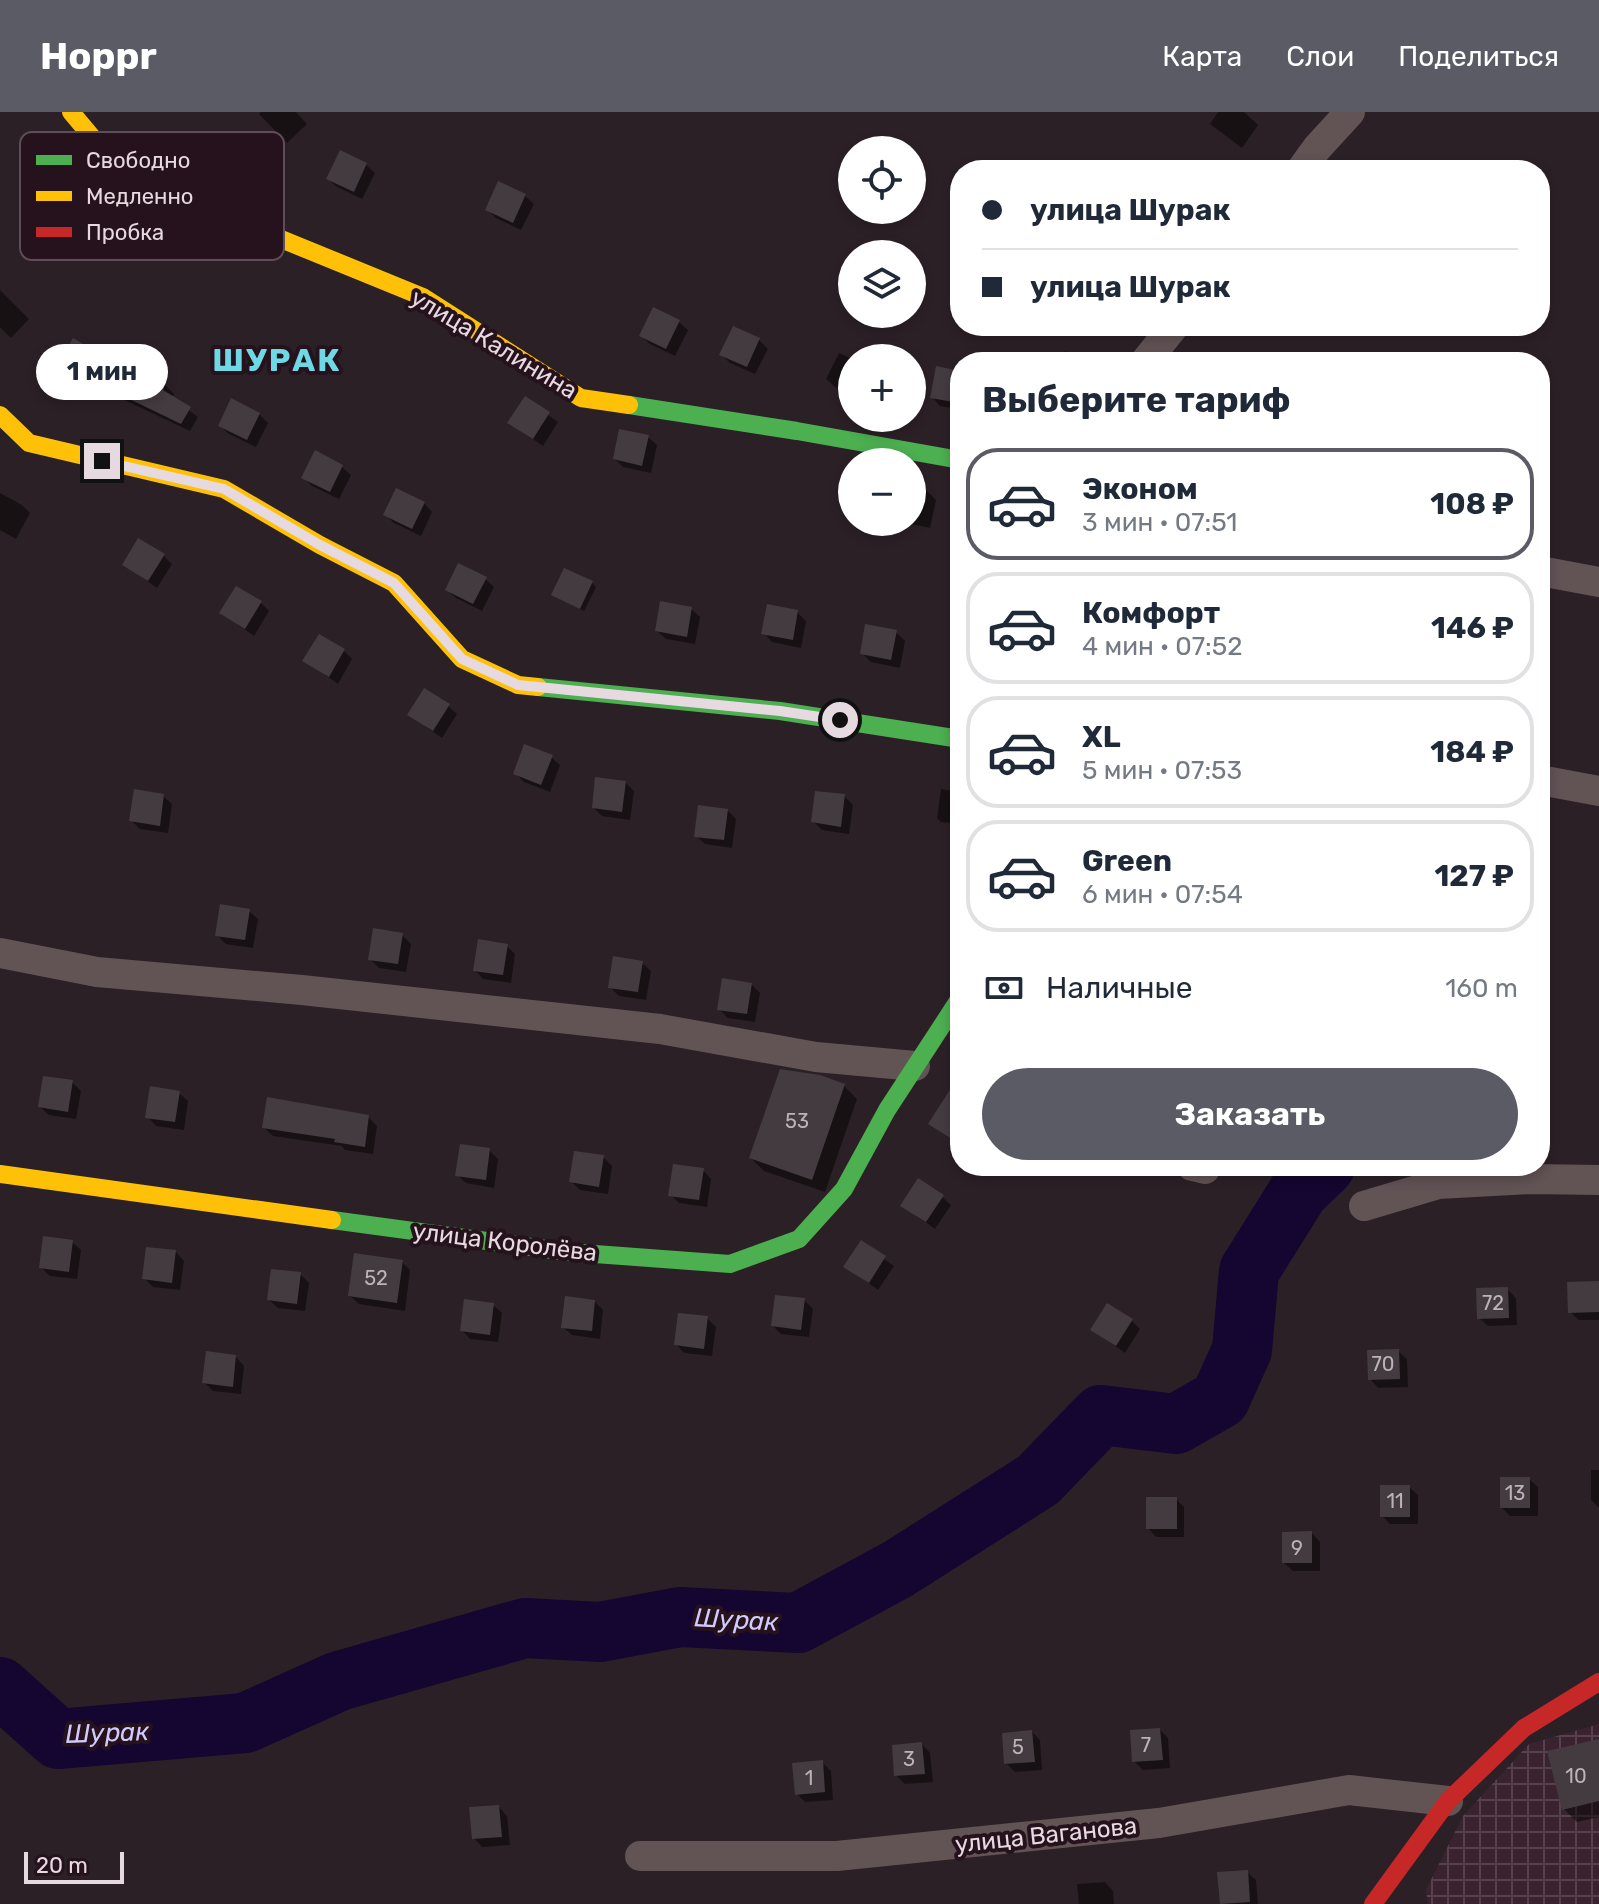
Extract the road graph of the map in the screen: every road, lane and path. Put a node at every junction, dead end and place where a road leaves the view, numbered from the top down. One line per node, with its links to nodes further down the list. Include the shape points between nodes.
1 (71, 112): 3 (street, улица Калинина)
2 (1350, 112): 4 (street)
3 (88, 132)
4 (1308, 160)
5 (284, 240): 9 (street, улица Калинина, via 423,297 581,398)
6 (1166, 336): 7 (street)
7 (1153, 352)
8 (0, 415): 12 (street, via 29,443 224,489 394,583 462,659 518,685 780,711)
9 (950, 458)
10 (1550, 573): 11 (street)
11 (1599, 582)
12 (950, 737)
13 (1550, 782): 14 (street)
14 (1599, 791)
15 (0, 953): 17 (street, via 97,972 660,1029 816,1057)
16 (950, 1013): 17 (street, улица Королёва)
17 (915, 1066): 18 (street, улица Королёва, via 844,1189 799,1239 730,1264 568,1252)
18 (0, 1174)
19 (1599, 1180): 20 (street, via 1438,1184)
20 (1364, 1206)
21 (1599, 1682): 22 (street, via 1524,1728)
22 (1448, 1801): 23 (street, улица Ваганова, via 1349,1790 1159,1823 837,1856); 24 (street)
23 (640, 1856)
24 (1373, 1904)

